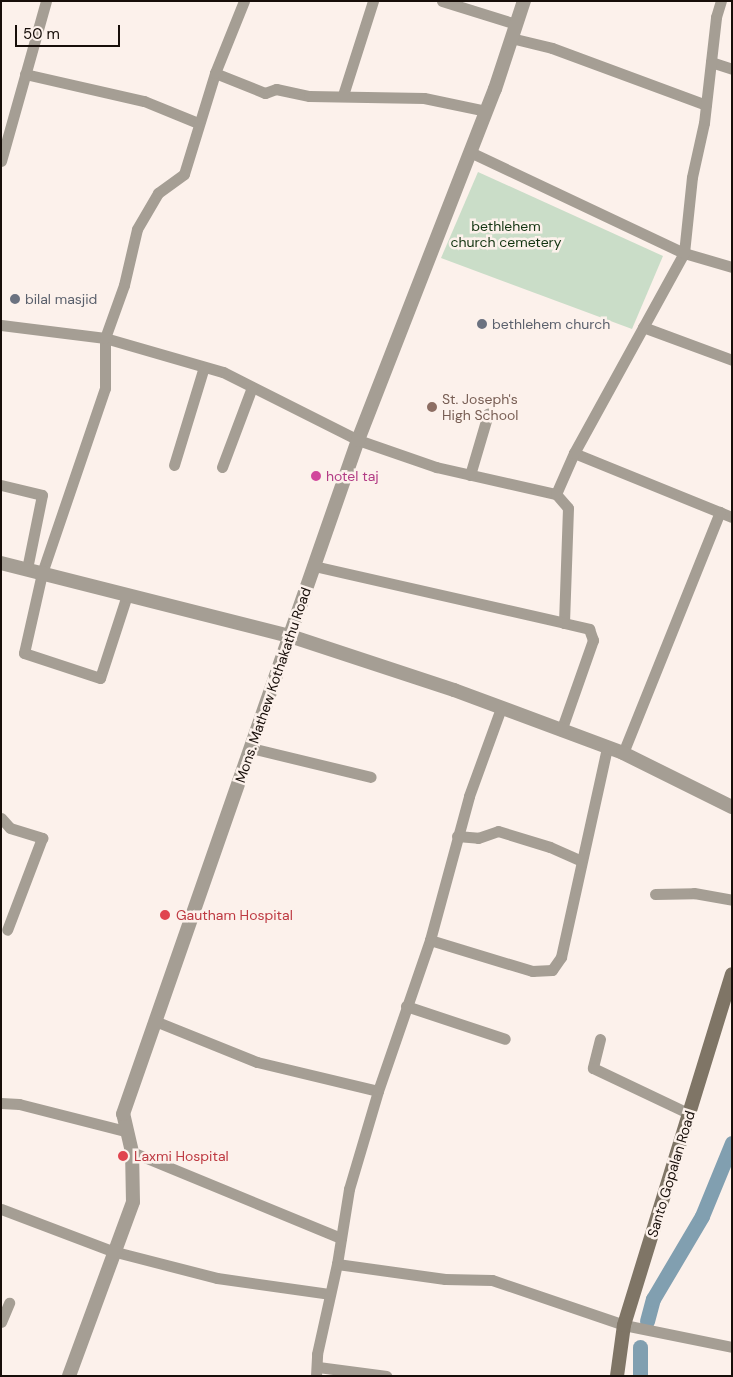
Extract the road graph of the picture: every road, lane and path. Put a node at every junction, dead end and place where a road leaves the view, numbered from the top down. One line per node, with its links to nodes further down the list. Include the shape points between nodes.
1 (46, 1): 12 (street)
2 (244, 1): 11 (street)
3 (373, 1): 13 (street)
4 (442, 1): 7 (street)
5 (524, 1): 7 (street, Mons. Mathew Kothakathu Road)
6 (721, 1): 9 (street)
7 (516, 24): 8 (street, Mons. Mathew Kothakathu Road)
8 (511, 38): 14 (street, via 552,48); 15 (street, Mons. Mathew Kothakathu Road)
9 (711, 62): 10 (street); 14 (street)
10 (732, 69)
11 (215, 73): 13 (street, via 265,93 276,89 309,96); 16 (street)
12 (25, 74): 16 (street, via 144,101); 18 (street)
13 (343, 95): 15 (street, via 424,98)
14 (706, 105): 19 (street, via 692,176)
15 (486, 111): 17 (street, Mons. Mathew Kothakathu Road)
16 (198, 123): 23 (street, via 184,174 158,193 138,229 124,285)
17 (470, 152): 19 (street); 28 (street, Mons. Mathew Kothakathu Road)
18 (1, 161)
19 (684, 253): 20 (street); 22 (street)
20 (732, 267)
21 (1, 325): 23 (street)
22 (643, 327): 24 (street); 29 (street)
23 (105, 338): 25 (street); 40 (street, via 105,388)
24 (732, 360)
25 (204, 367): 26 (street); 30 (street)
26 (252, 387): 28 (street); 31 (street)
27 (488, 414): 32 (street)
28 (358, 440): 32 (street, via 436,467); 38 (street, Mons. Mathew Kothakathu Road)
29 (574, 453): 34 (street); 35 (street)
30 (174, 465)
31 (222, 467)
32 (470, 475): 34 (street)
33 (1, 485): 39 (street, via 42,494)
34 (556, 494): 42 (street, via 568,508)
35 (720, 512): 36 (street); 48 (street)
36 (732, 517)
37 (1, 563): 39 (street)
38 (314, 566): 42 (street); 43 (street, Mons. Mathew Kothakathu Road)
39 (27, 569): 40 (street)
40 (42, 573): 41 (street); 41 (street, via 24,653 100,678)
41 (127, 595): 43 (street)
42 (564, 623): 45 (street, via 589,629 593,640)
43 (290, 636): 44 (street); 47 (street, Mons. Mathew Kothakathu Road)
44 (501, 708): 45 (street); 52 (street)
45 (562, 731): 46 (street)
46 (607, 747): 48 (street); 53 (street)
47 (251, 748): 49 (street); 60 (street, Mons. Mathew Kothakathu Road)
48 (623, 753): 50 (street)
49 (371, 778)
50 (732, 807)
51 (1, 818): 56 (street, via 10,828 42,838)
52 (456, 836): 53 (street, via 478,838 498,831 550,847); 57 (street)
53 (581, 861): 57 (street, via 561,957 552,970 532,971)
54 (655, 894): 55 (street, via 694,894)
55 (732, 900)
56 (7, 930)
57 (430, 940): 59 (street)
58 (732, 974): 65 (main road, Santo Gopalan Road)
59 (406, 1006): 61 (street); 63 (street)
60 (156, 1021): 63 (street, via 257,1062); 66 (street, Mons. Mathew Kothakathu Road, via 123,1114)
61 (505, 1039)
62 (600, 1039): 65 (street, via 593,1068)
63 (378, 1091): 69 (street, via 349,1189)
64 (1, 1103): 66 (street, via 19,1104)
65 (690, 1114): 75 (main road, Santo Gopalan Road)
66 (125, 1131): 67 (street, Mons. Mathew Kothakathu Road)
67 (132, 1152): 69 (street); 70 (street, Mons. Mathew Kothakathu Road, via 133,1202)
68 (1, 1209): 70 (street)
69 (341, 1238): 71 (street)
70 (112, 1251): 72 (street, via 217,1278); 78 (street, Mons. Mathew Kothakathu Road)
71 (337, 1264): 72 (street); 75 (street, via 446,1279 492,1280)
72 (328, 1294): 77 (street)
73 (9, 1303): 74 (street)
74 (1, 1322)
75 (624, 1325): 76 (street); 80 (main road, Santo Gopalan Road)
76 (732, 1347)
77 (317, 1371): 79 (street)
78 (69, 1376)
79 (386, 1376)
80 (617, 1376)

